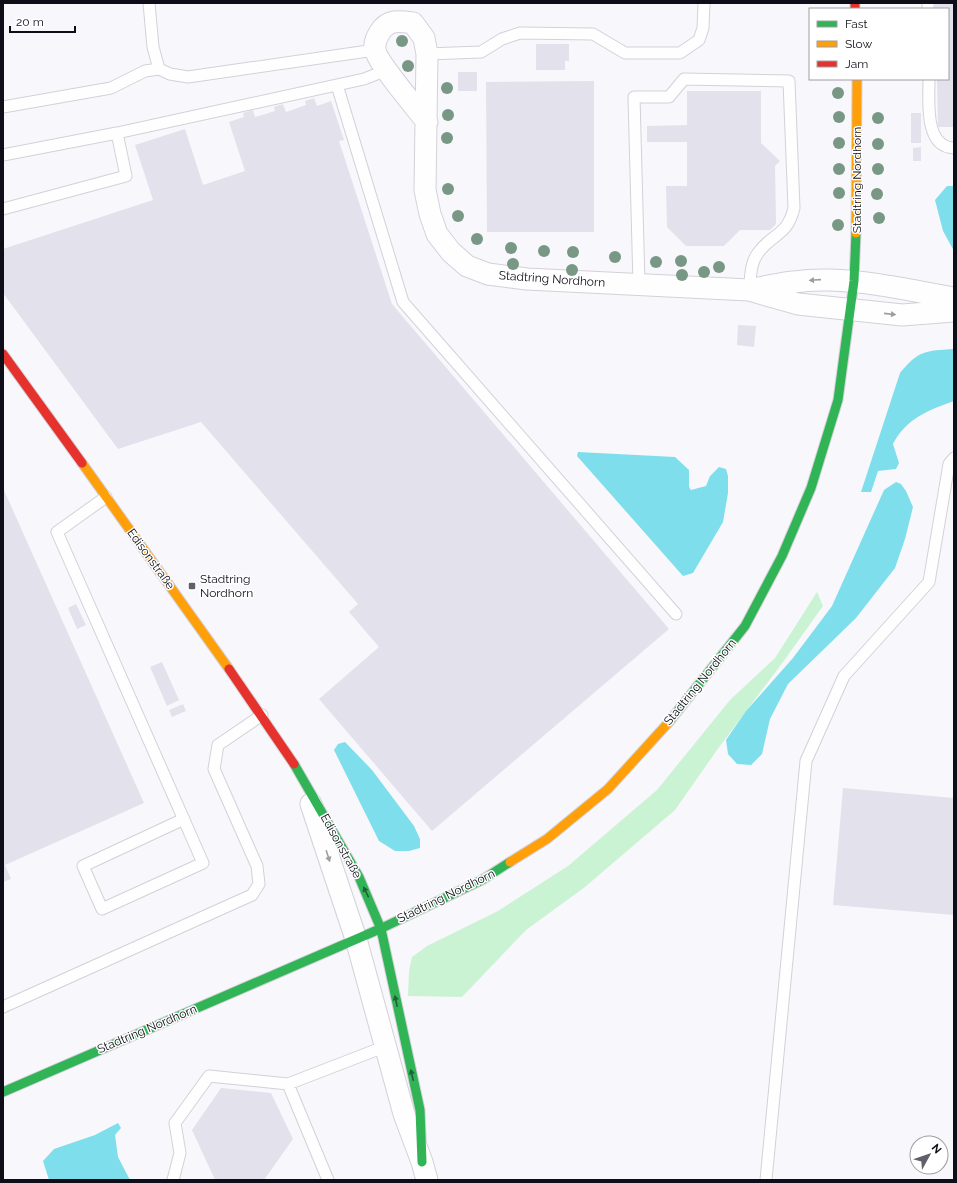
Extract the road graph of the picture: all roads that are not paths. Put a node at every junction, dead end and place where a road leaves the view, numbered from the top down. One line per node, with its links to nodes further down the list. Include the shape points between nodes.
1 (149, 3): 5 (lane, via 153,47)
2 (704, 3): 4 (lane, via 703,28 699,40 680,53 625,53 593,34 520,33 502,39 481,52)
3 (375, 50): 4 (street, Stadtring Nordhorn, via 375,40 384,26 396,20 413,23 424,38); 5 (lane, via 188,77 170,74); 6 (street)
4 (427, 54): 11 (street, Stadtring Nordhorn)
5 (159, 68): 10 (lane, via 145,71 111,88)
6 (387, 70): 9 (lane, via 364,79); 11 (street)
7 (856, 80): 16 (main road, Stadtring Nordhorn, via 858,217)
8 (929, 80): 13 (lane, via 929,119 936,140 945,148)
9 (337, 85): 12 (lane); 25 (lane, via 403,302)
10 (3, 107)
11 (427, 122): 17 (street, Stadtring Nordhorn, via 425,190 430,214 437,234 451,252 467,266 488,274 527,279)
12 (117, 133): 14 (lane); 15 (lane, via 126,176)
13 (954, 148)
14 (3, 155)
15 (3, 209)
16 (854, 281): 18 (street, Stadtring Nordhorn, one-way to 18, via 782,283); 19 (street); 20 (main road, Stadtring Nordhorn)
17 (639, 284): 18 (street, Stadtring Nordhorn); 18 (lane, via 634,98 669,97 684,79 789,81 794,208 791,220 783,232 757,254)
18 (749, 290): 20 (street, Stadtring Nordhorn, via 798,304)
19 (954, 298)
20 (852, 310): 21 (street, one-way to 21, via 902,316); 29 (main road, Stadtring Nordhorn, via 838,400 812,488 782,556 745,626 670,721 608,788 547,839 482,880)
21 (954, 310)
22 (3, 354): 24 (main road, Edisonstraße)
23 (954, 458): 38 (lane, via 949,464 929,582 844,676 806,761)
24 (106, 496): 26 (main road, Edisonstraße); 28 (lane, via 57,532)
25 (676, 614)
26 (262, 715): 27 (main road, Edisonstraße); 31 (lane, via 218,745 214,769 257,866 259,884 252,895)
27 (297, 766): 29 (main road, Edisonstraße, one-way to 27, via 358,875); 30 (street, Edisonstraße, one-way to 30)
28 (184, 819): 28 (lane, via 203,863 102,909 83,866)
29 (382, 928): 30 (main road, Stadtring Nordhorn); 32 (main road, one-way to 29)
30 (356, 938): 32 (street); 34 (main road, Stadtring Nordhorn)
31 (3, 1007)
32 (395, 1043): 33 (lane); 35 (street, via 404,1114)
33 (288, 1084): 36 (lane, via 209,1076 175,1123 180,1153); 37 (lane)
34 (3, 1092)
35 (425, 1171)
36 (173, 1180)
37 (328, 1180)
38 (766, 1180)

